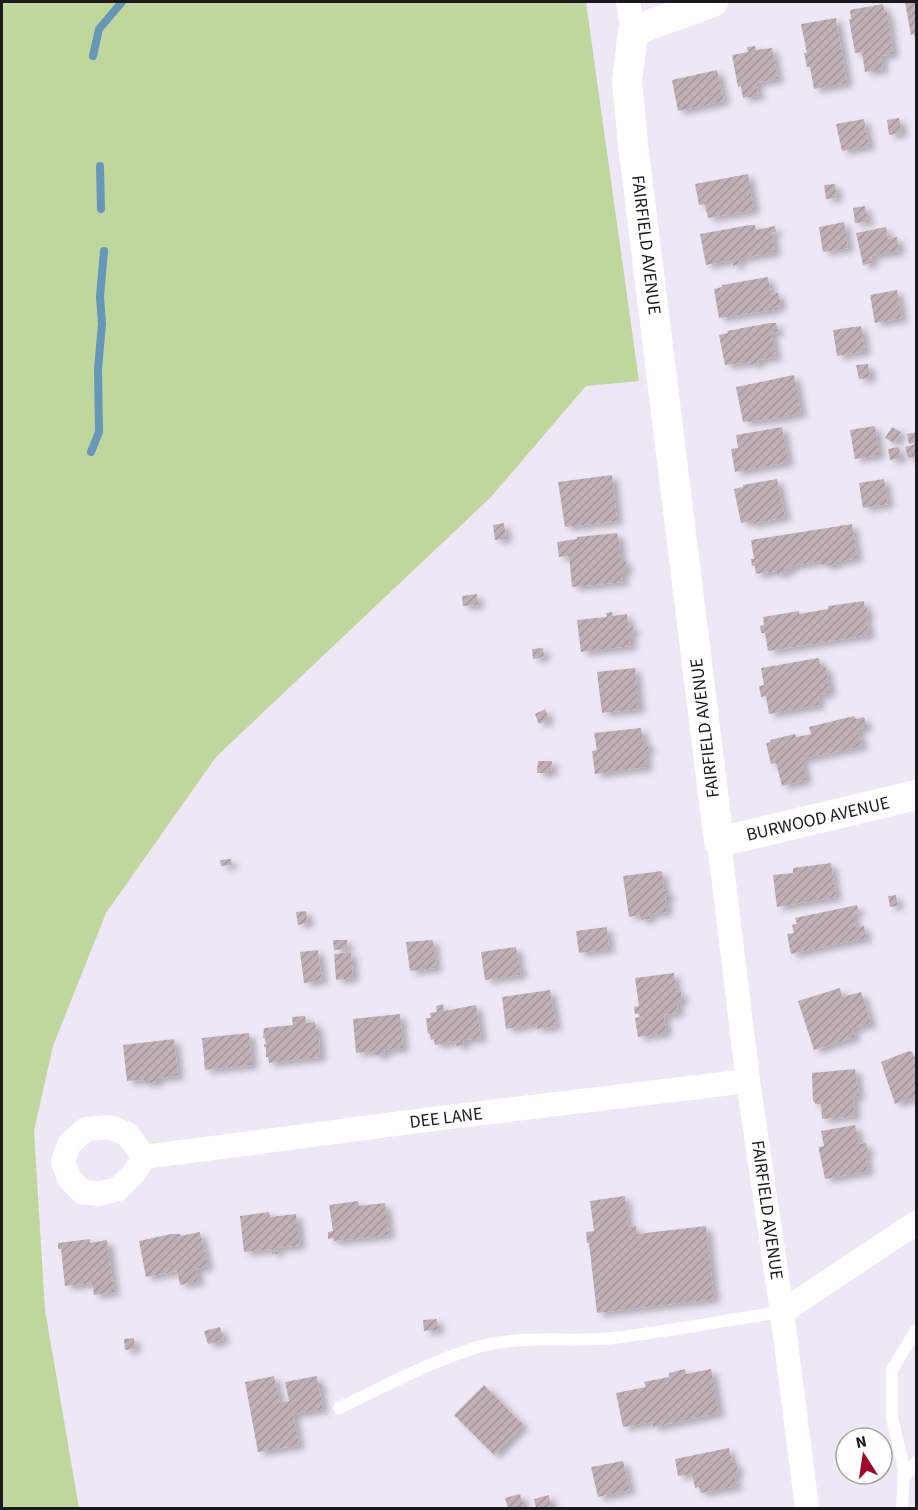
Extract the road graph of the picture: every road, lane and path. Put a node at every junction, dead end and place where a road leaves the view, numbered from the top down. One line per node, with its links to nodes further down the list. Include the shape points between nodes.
1 (628, 2): 3 (street)
2 (713, 2): 3 (street)
3 (633, 31): 5 (street, FAIRFIELD AVENUE, via 627,81 633,144)
4 (916, 795): 5 (street, BURWOOD AVENUE)
5 (719, 842): 6 (street, FAIRFIELD AVENUE)
6 (748, 1082): 7 (street, DEE LANE); 9 (street, FAIRFIELD AVENUE)
7 (144, 1157)
8 (916, 1223): 9 (street)
9 (782, 1312): 11 (lane, via 612,1338 525,1340 479,1347 427,1366); 14 (street, FAIRFIELD AVENUE)
10 (916, 1330): 13 (lane, via 892,1370 892,1418)
11 (339, 1408)
12 (916, 1462): 13 (lane)
13 (904, 1478): 15 (lane)
14 (807, 1509)
15 (902, 1509)

